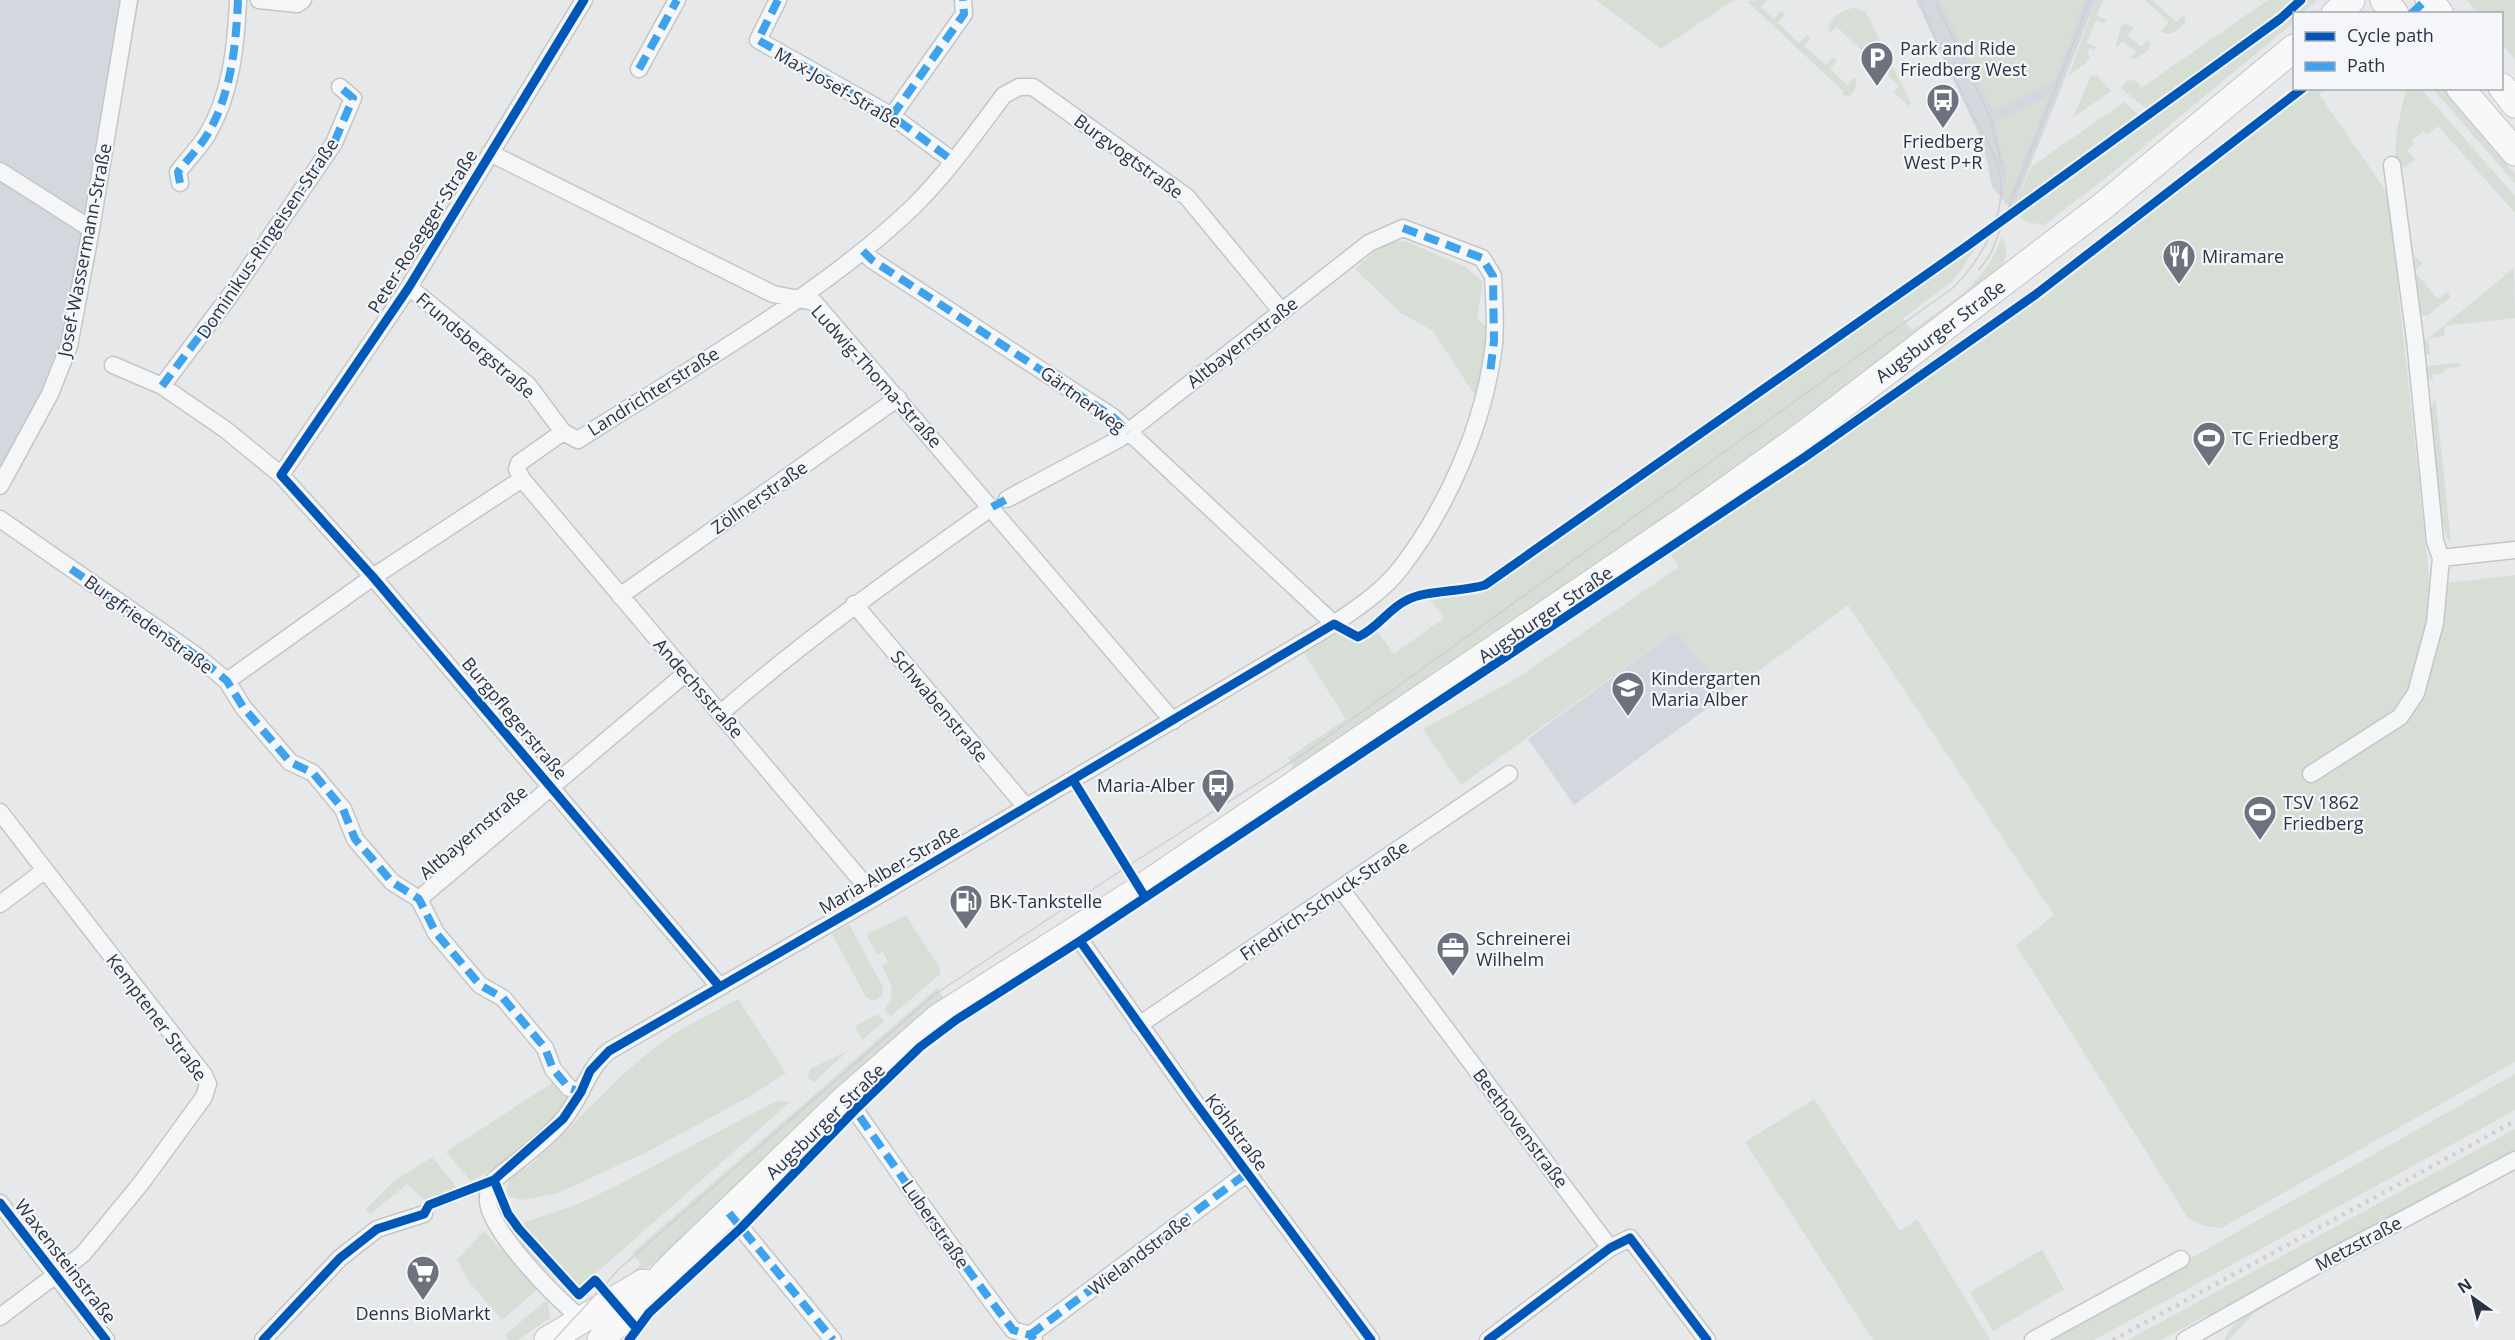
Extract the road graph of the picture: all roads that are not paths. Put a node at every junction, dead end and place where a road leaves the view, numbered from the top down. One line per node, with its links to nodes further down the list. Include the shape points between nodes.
1 (129, 0): 29 (street, Josef-Wassermann-Straße)
2 (238, 0): 28 (street, via 236,40 224,102 207,136 178,171)
3 (259, 0): 4 (street, via 297,4)
4 (303, 0)
5 (584, 0): 24 (street, Peter-Rosegger-Straße)
6 (677, 0): 16 (street)
7 (778, 0): 22 (street, Max-Josef-Straße, via 758,40)
8 (963, 0): 22 (street, via 964,14)
9 (2351, 0): 12 (main road)
10 (2384, 0): 13 (main road)
11 (2429, 0): 14 (main road)
12 (2337, 12)
13 (2393, 12)
14 (2438, 12)
15 (2293, 50): 66 (main road, Augsburger Straße, via 2103,206 1805,434 1685,520 1134,893)
16 (639, 69)
17 (340, 87): 36 (street, Dominikus-Ringeisen-Straße, via 353,98 334,143 236,287)
18 (2503, 88): 21 (main road)
19 (2462, 90): 23 (main road)
20 (1004, 95): 25 (street, Landrichterstraße); 34 (street, Burgvogtstraße, via 1019,87 1033,87 1187,197)
21 (2515, 104)
22 (892, 116): 25 (street, Max-Josef-Straße)
23 (2515, 152)
24 (490, 153): 32 (street, Peter-Rosegger-Straße); 33 (street, Ludwig-Thoma-Straße, via 773,294)
25 (953, 161): 30 (street, Landrichterstraße, via 916,204)
26 (2392, 165): 47 (street, via 2415,339 2435,541)
27 (0, 171): 29 (street)
28 (180, 183)
29 (91, 229): 42 (street, Josef-Wassermann-Straße, via 69,346 50,394)
30 (863, 251): 33 (street, Landrichterstraße); 39 (street, Gärtnerweg, via 1113,417)
31 (1482, 258): 34 (street, Altbayernstraße, via 1403,228 1369,243); 51 (street, Maria-Alber-Straße, via 1493,276 1494,341 1490,373 1462,462 1440,510 1399,570 1366,602)
32 (410, 287): 38 (street, Frundsbergstraße, via 528,385); 40 (street, Peter-Rosegger-Straße)
33 (800, 297): 37 (street, Ludwig-Thoma-Straße, via 814,302); 38 (street, Landrichterstraße, via 578,440)
34 (1282, 312): 39 (street, Altbayernstraße)
35 (113, 365): 36 (street, Burgpflegerstraße)
36 (162, 386): 40 (street, Burgpflegerstraße, via 226,429)
37 (898, 398): 44 (street, Ludwig-Thoma-Straße); 49 (street, Zöllnerstraße)
38 (563, 432): 41 (street, Landrichterstraße, via 519,463 517,469)
39 (1129, 432): 43 (street, Altbayernstraße); 51 (street, Gärtnerweg)
40 (281, 476): 48 (street, Burgpflegerstraße)
41 (522, 479): 48 (street); 49 (street, Andechsstraße)
42 (0, 486)
43 (1007, 499)
44 (992, 507): 50 (street); 55 (street, Ludwig-Thoma-Straße)
45 (0, 519): 53 (street, Burgfriedenstraße, via 197,656)
46 (2515, 550): 47 (street)
47 (2441, 558): 57 (street, via 2435,623 2416,693 2400,717)
48 (373, 577): 53 (street); 58 (street, Burgpflegerstraße)
49 (620, 596): 52 (street, Andechsstraße)
50 (854, 604): 54 (street); 59 (street, Schwabenstraße)
51 (1334, 624): 55 (street, Maria-Alber-Straße)
52 (686, 673): 54 (street, Andechsstraße); 58 (street, Altbayernstraße)
53 (226, 681): 63 (street, Burgfriedenstraße, via 290,762 313,773 343,809 355,839 392,882)
54 (721, 713): 64 (street, Andechsstraße, via 860,879)
55 (1173, 721): 59 (street, Maria-Alber-Straße)
56 (1509, 774): 62 (street, Friedrich-Schuck-Straße)
57 (2311, 774)
58 (552, 787): 63 (street, Altbayernstraße); 67 (street, Burgpflegerstraße)
59 (1026, 807): 64 (street, Maria-Alber-Straße)
60 (0, 812): 61 (street, Kemptener Straße)
61 (44, 871): 65 (street); 79 (street, Kemptener Straße, via 208,1084 204,1097 142,1182 83,1254)
62 (1341, 889): 68 (street, Friedrich-Schuck-Straße); 76 (street, Beethovenstraße)
63 (419, 899): 69 (street, via 436,933 480,985 503,998 545,1048 553,1069 569,1088)
64 (872, 899): 67 (street, Maria-Alber-Straße)
65 (0, 904)
66 (1073, 930): 68 (street, Köhlstraße); 70 (main road, Augsburger Straße, via 938,1018)
67 (719, 986): 69 (street, Maria-Alber-Straße, via 609,1051 590,1071)
68 (1139, 1025): 72 (street, Köhlstraße)
69 (581, 1092): 81 (street, Maria-Alber-Straße, via 558,1124 494,1180 488,1202 497,1225 549,1288)
70 (844, 1100): 75 (main road, Augsburger Straße); 83 (street, Luberstraße, via 1013,1330)
71 (2515, 1160): 82 (street, Metzstraße, via 2319,1264)
72 (1247, 1173): 83 (street, Wielandstraße); 89 (street, Köhlstraße)
73 (0, 1203): 79 (street, Waxensteinstraße)
74 (424, 1214): 86 (street, via 377,1229 340,1258)
75 (729, 1214): 78 (main road, Augsburger Straße); 88 (street)
76 (1610, 1248): 90 (street); 91 (street, via 1630,1238)
77 (2181, 1259): 92 (street)
78 (675, 1263): 81 (main road); 84 (main road, Augsburger Straße)
79 (55, 1275): 80 (street); 85 (street, Waxensteinstraße)
80 (0, 1317)
81 (583, 1320): 84 (main road); 87 (main road)
82 (2206, 1335): 93 (street, Metzstraße)
83 (1032, 1337)
84 (603, 1339)
85 (106, 1340)
86 (263, 1340)
87 (548, 1340)
88 (833, 1340)
89 (1371, 1340)
90 (1488, 1340)
91 (1707, 1340)
92 (2033, 1340)
93 (2185, 1340)

